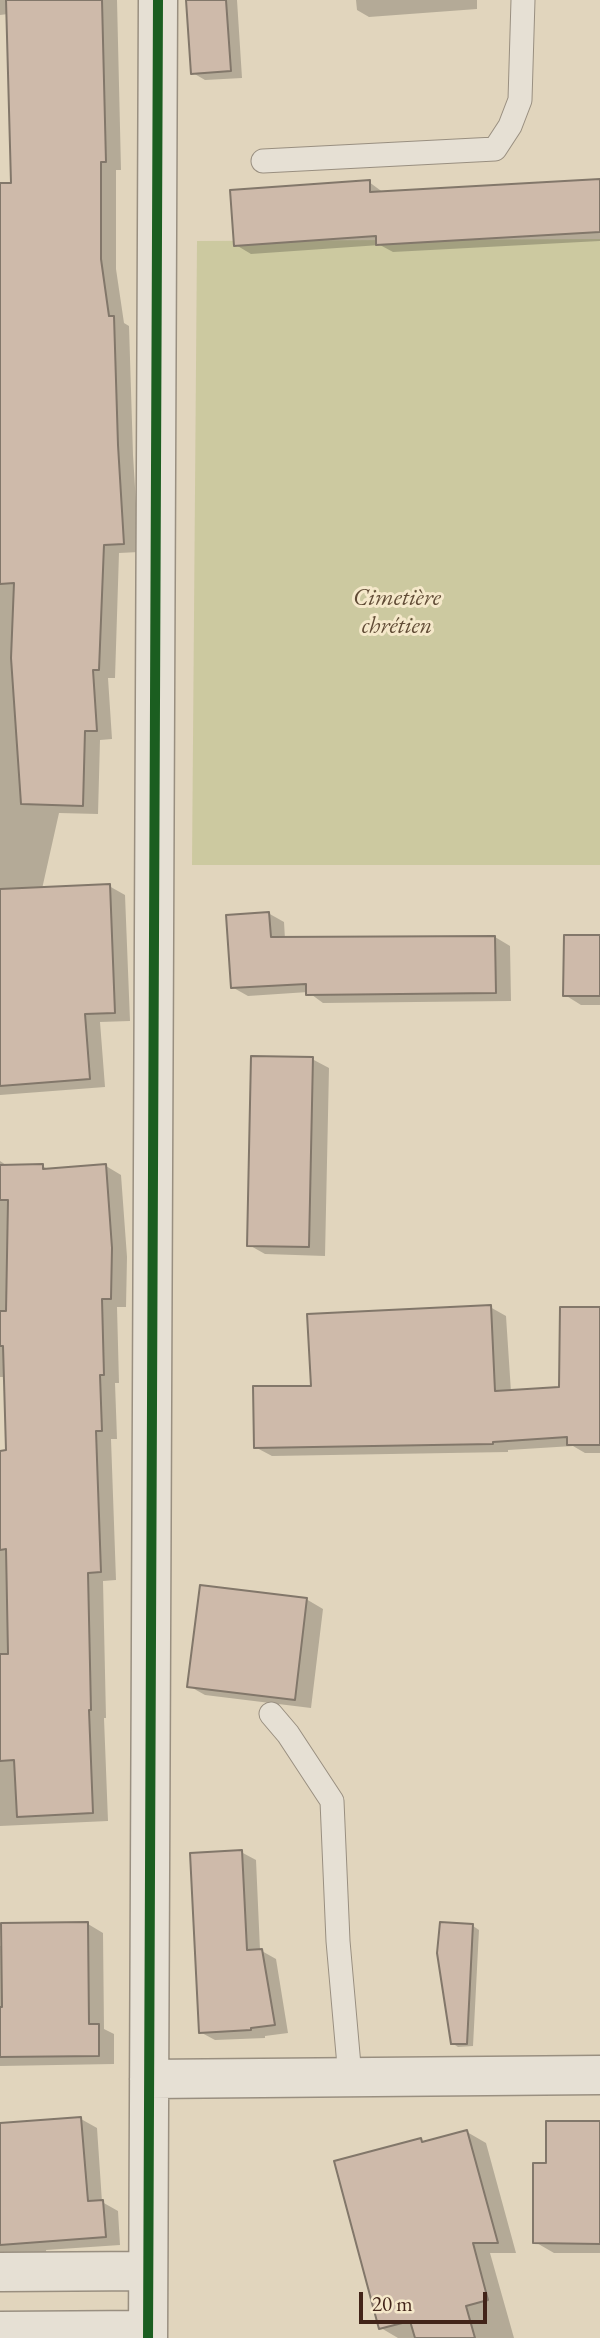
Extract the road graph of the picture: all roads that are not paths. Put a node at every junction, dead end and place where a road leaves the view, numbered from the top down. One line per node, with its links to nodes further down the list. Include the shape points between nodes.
1 (158, 0): 7 (street)
2 (523, 0): 3 (lane, via 520,100 495,149)
3 (263, 161)
4 (271, 1714): 6 (lane, via 332,1801)
5 (600, 2075): 6 (street)
6 (350, 2077): 7 (street)
7 (149, 2079): 8 (street)
8 (148, 2271): 9 (street); 11 (street)
9 (0, 2272)
10 (0, 2331): 11 (street)
11 (148, 2334)

